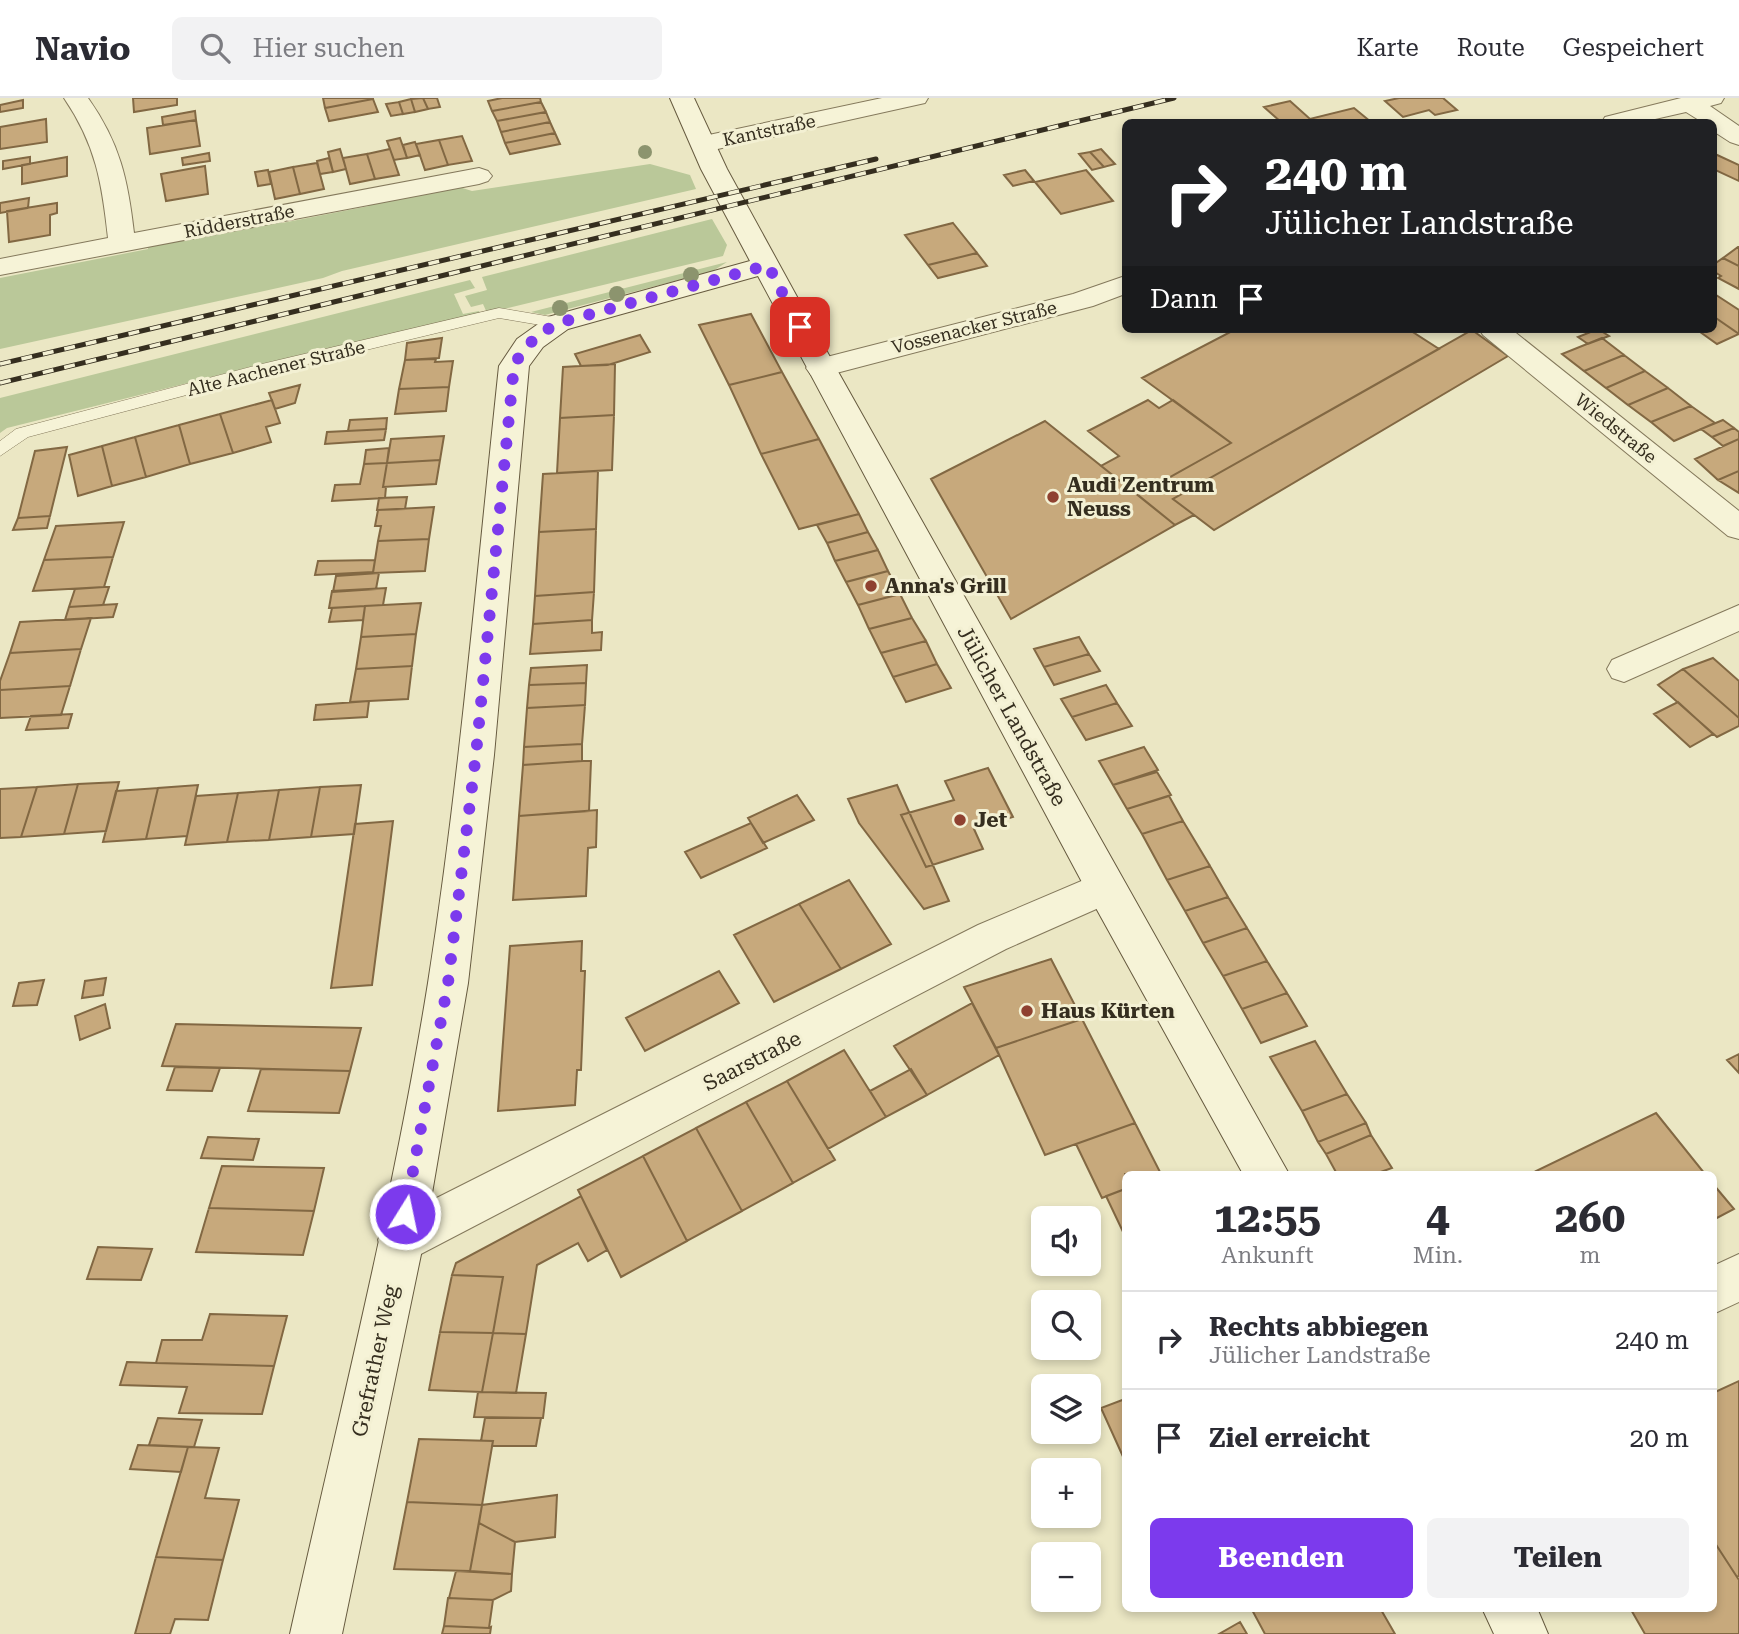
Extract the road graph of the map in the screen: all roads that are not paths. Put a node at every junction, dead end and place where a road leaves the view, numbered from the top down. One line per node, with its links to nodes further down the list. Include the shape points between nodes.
1 (76, 98): 10 (street, via 107,148 119,197)
2 (682, 98): 8 (street, Jülicher Landstraße)
3 (916, 98): 5 (street, Kantstraße)
4 (1701, 101): 6 (street); 7 (street)
5 (870, 103): 8 (street, Kantstraße)
6 (1626, 119)
7 (1739, 137)
8 (704, 144): 11 (street, Jülicher Landstraße)
9 (479, 176): 10 (street, Ridderstraße)
10 (122, 243): 12 (street, Ridderstraße)
11 (768, 265): 14 (street, Grefrather Weg); 16 (street, Jülicher Landstraße)
12 (0, 267)
13 (1122, 285): 16 (street, Vossenacker Straße, via 1083,300)
14 (558, 323): 17 (lane, Alte Aachener Straße, via 499,313 22,433); 23 (street, Grefrather Weg, via 534,337 514,366 448,983)
15 (1498, 333): 18 (street, Wiedstraße)
16 (821, 368): 21 (street, Jülicher Landstraße)
17 (0, 450)
18 (1739, 528)
19 (1739, 617): 20 (street)
20 (1624, 668)
21 (1105, 887): 22 (street, Jülicher Landstraße); 23 (street, Saarstraße, via 992,937)
22 (1264, 1171)
23 (401, 1240): 25 (street, Grefrather Weg)
24 (1510, 1612): 26 (street)
25 (316, 1634)
26 (1522, 1634)

